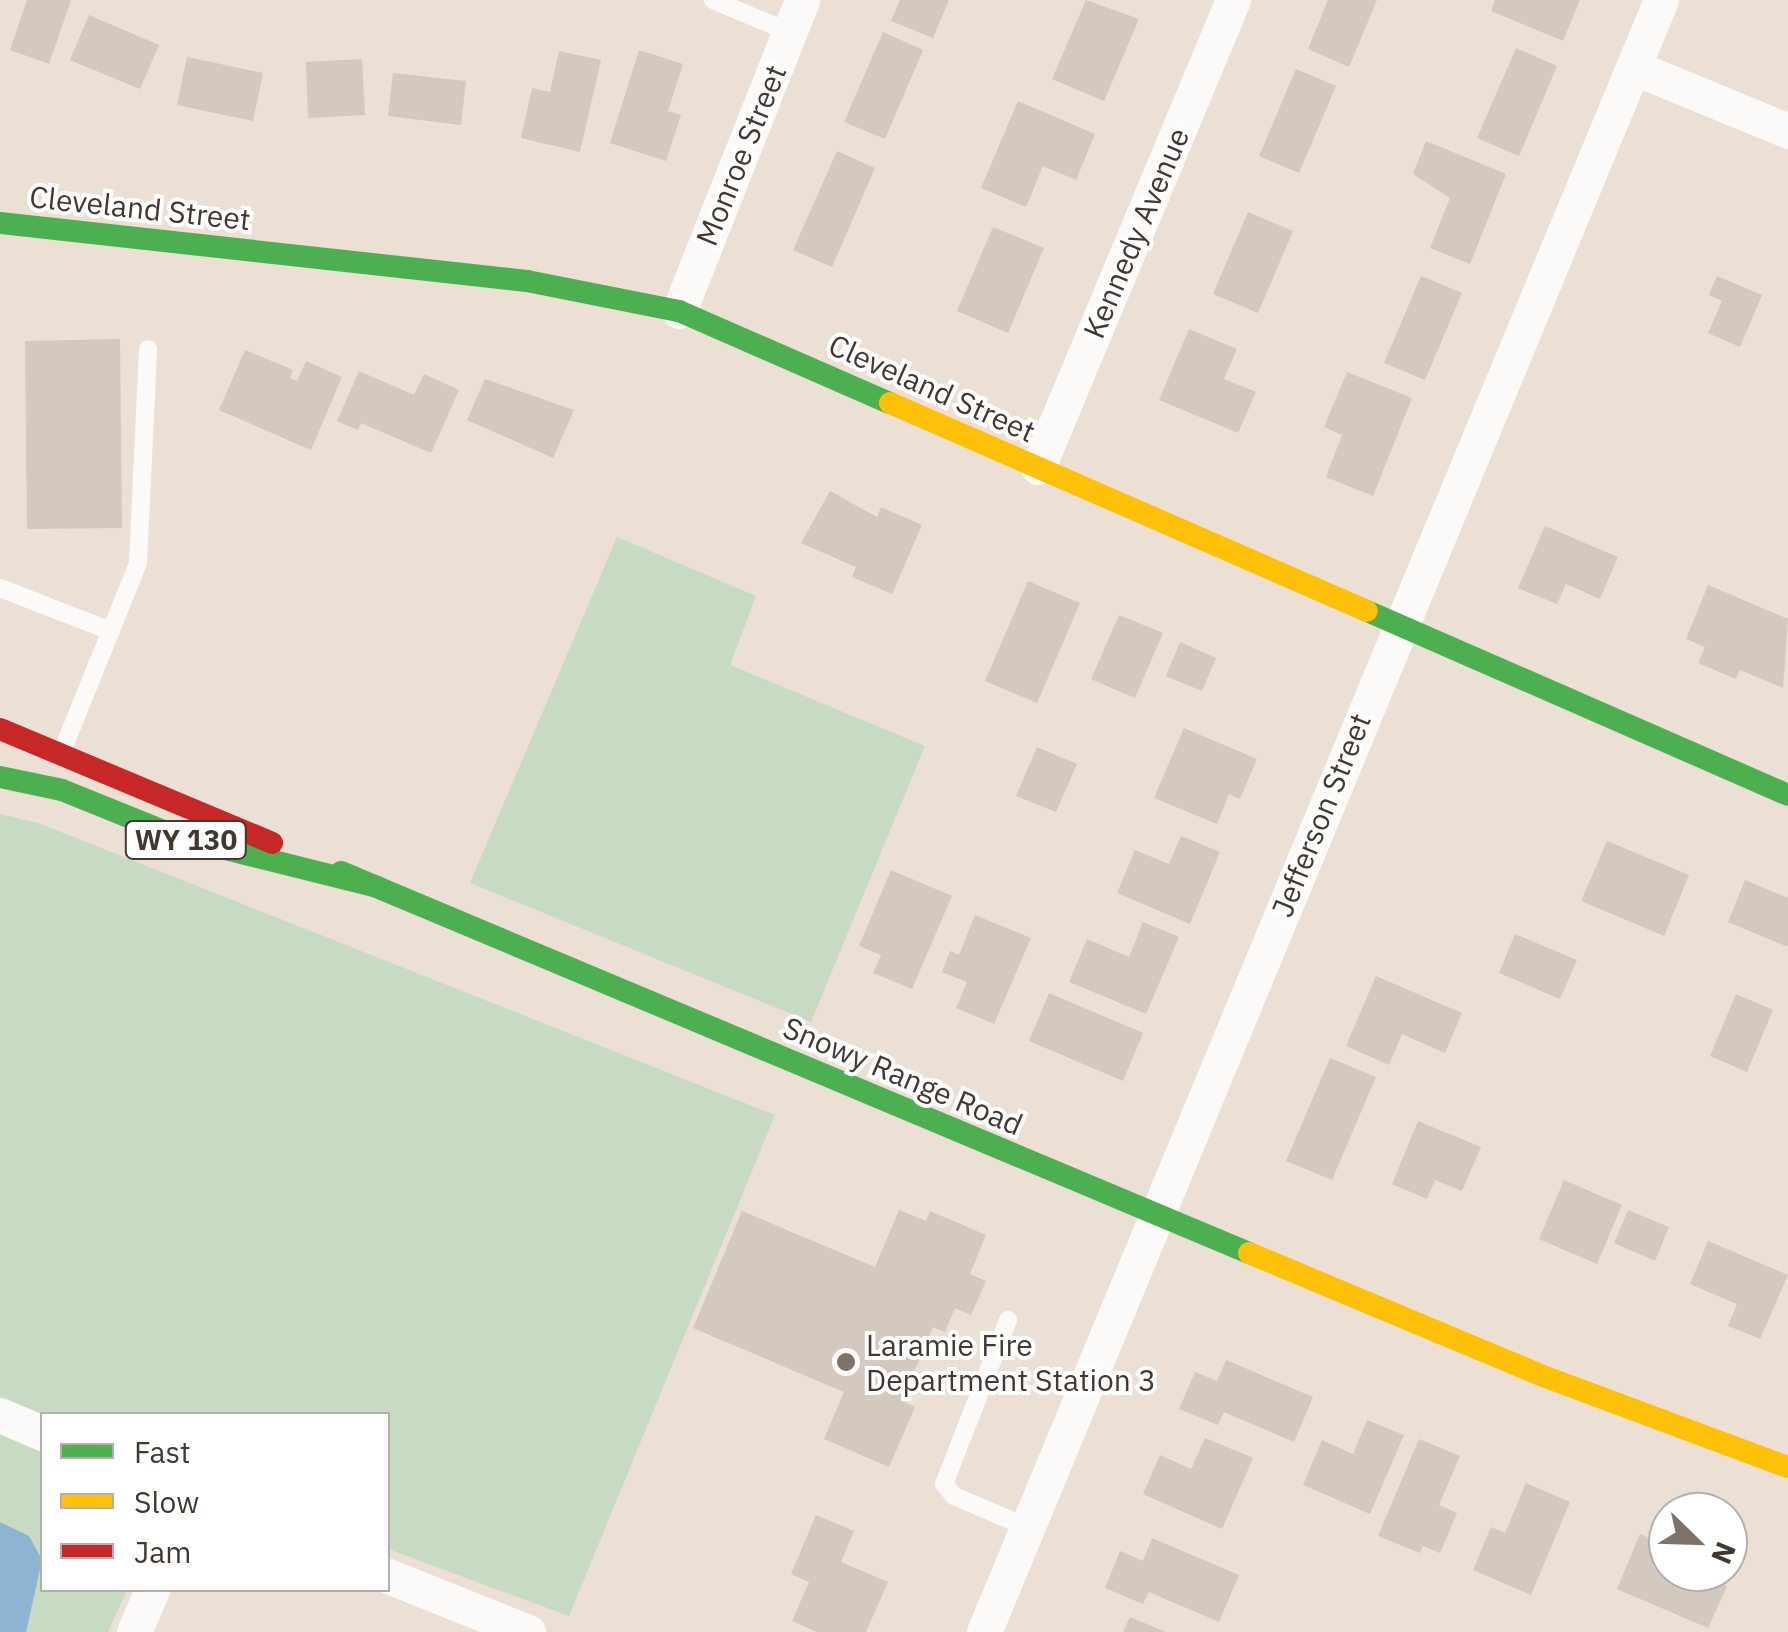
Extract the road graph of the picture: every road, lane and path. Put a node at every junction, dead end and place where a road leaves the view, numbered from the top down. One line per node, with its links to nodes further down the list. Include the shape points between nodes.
1 (713, 0): 4 (lane)
2 (1233, 0): 10 (street, Kennedy Avenue)
3 (1661, 0): 5 (street, Jefferson Street)
4 (795, 16): 8 (street, Monroe Street)
5 (1633, 67): 6 (street); 12 (street, Jefferson Street)
6 (1788, 132)
7 (0, 223): 8 (main road, Cleveland Street, via 527,282)
8 (679, 310): 10 (main road, Cleveland Street)
9 (148, 349): 13 (lane, via 138,563)
10 (1038, 467): 12 (main road, Cleveland Street)
11 (0, 588): 13 (lane)
12 (1396, 626): 17 (main road, Cleveland Street); 19 (street, Jefferson Street)
13 (111, 630): 15 (lane)
14 (0, 728): 15 (main road, Snowy Range Road / WY 130)
15 (61, 754): 18 (main road, Snowy Range Road / WY 130)
16 (0, 777): 18 (main road, WY 130, via 62,790 181,838)
17 (1788, 795)
18 (377, 887): 19 (main road, Snowy Range Road / WY 130)
19 (1162, 1216): 23 (main road, Snowy Range Road / WY 130, via 1543,1376); 24 (street, Jefferson Street)
20 (1008, 1320): 24 (lane, via 944,1484 954,1496)
21 (0, 1415): 22 (street)
22 (40, 1432)
23 (1788, 1467)
24 (1028, 1528): 29 (street, Jefferson Street)
25 (390, 1577): 28 (street)
26 (151, 1592): 27 (street)
27 (134, 1632)
28 (528, 1632)
29 (984, 1632)

